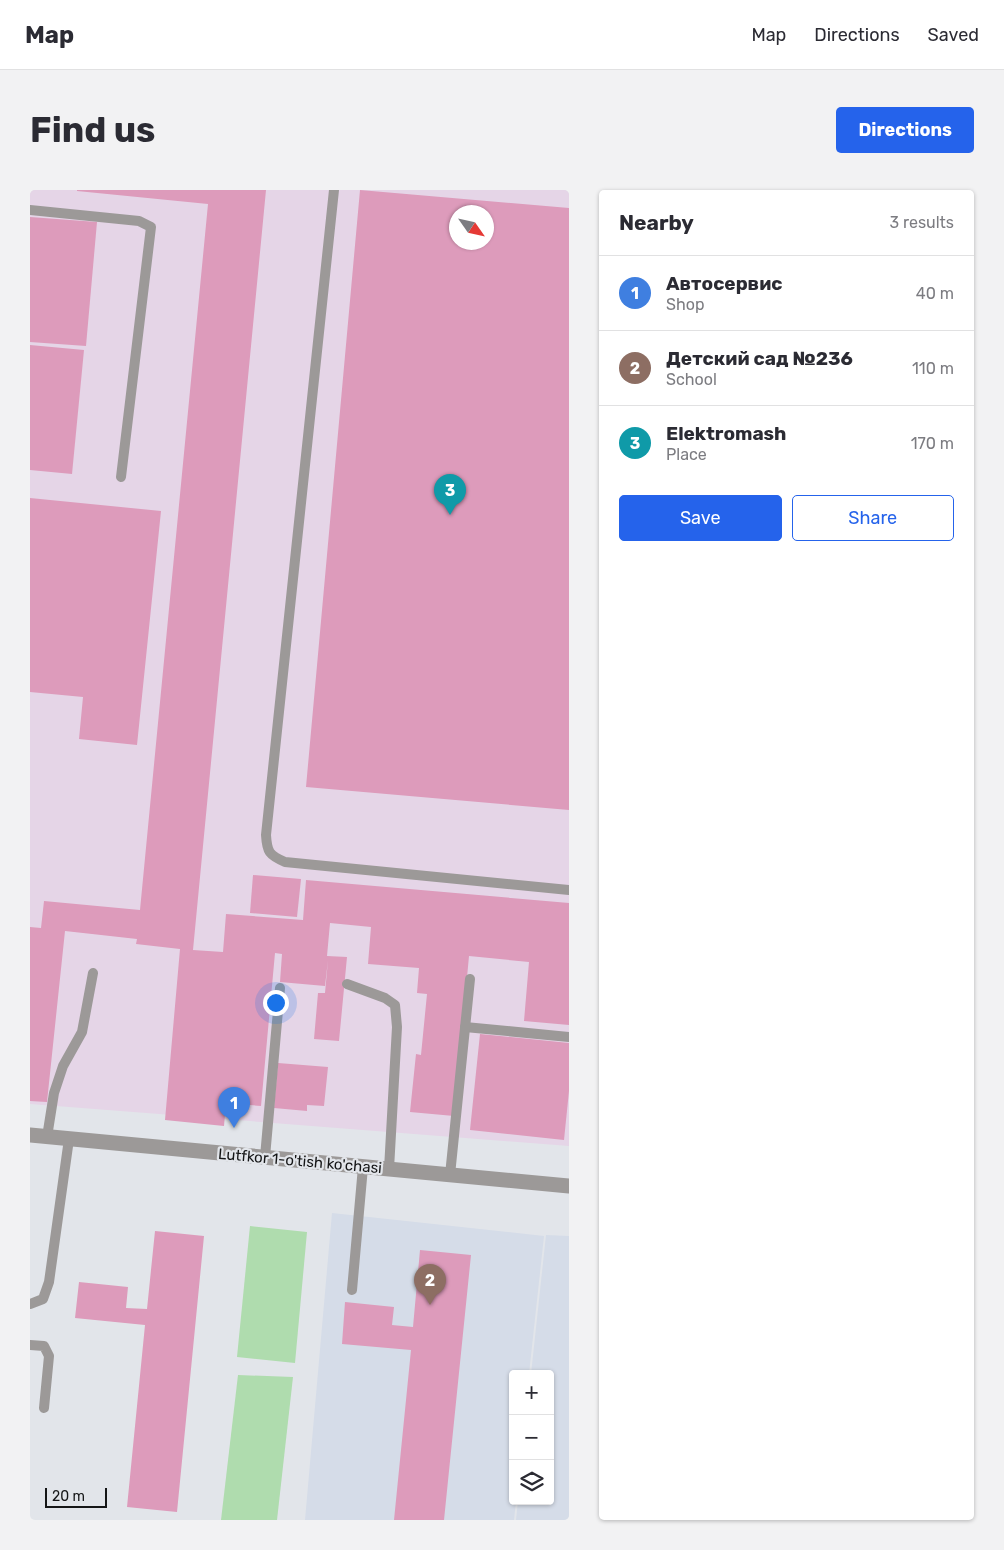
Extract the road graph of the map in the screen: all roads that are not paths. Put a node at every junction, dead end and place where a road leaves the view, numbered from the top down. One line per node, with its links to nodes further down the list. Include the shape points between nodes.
1 (334, 190): 4 (lane, via 267,847 272,856 285,862)
2 (30, 210): 3 (lane, via 139,221 151,227)
3 (121, 477)
4 (569, 890)
5 (93, 973): 12 (lane, via 82,1032 63,1066 54,1093)
6 (470, 979): 9 (lane)
7 (347, 984): 16 (lane, via 385,998 394,1005 397,1026)
8 (280, 988): 14 (lane)
9 (465, 1027): 10 (lane); 17 (lane)
10 (569, 1036)
11 (30, 1135): 12 (street, Lutfkor 1-o'tish ko'chasi)
12 (47, 1137): 13 (street, Lutfkor 1-o'tish ko'chasi)
13 (69, 1139): 14 (street, Lutfkor 1-o'tish ko'chasi); 20 (lane, via 49,1282 44,1299)
14 (264, 1158): 15 (street, Lutfkor 1-o'tish ko'chasi)
15 (363, 1166): 16 (street, Lutfkor 1-o'tish ko'chasi); 19 (lane)
16 (389, 1169): 17 (street, Lutfkor 1-o'tish ko'chasi)
17 (450, 1175): 18 (street, Lutfkor 1-o'tish ko'chasi)
18 (569, 1186)
19 (352, 1290)
20 (30, 1304)
21 (30, 1344): 22 (lane, via 44,1346 49,1356)
22 (44, 1408)

